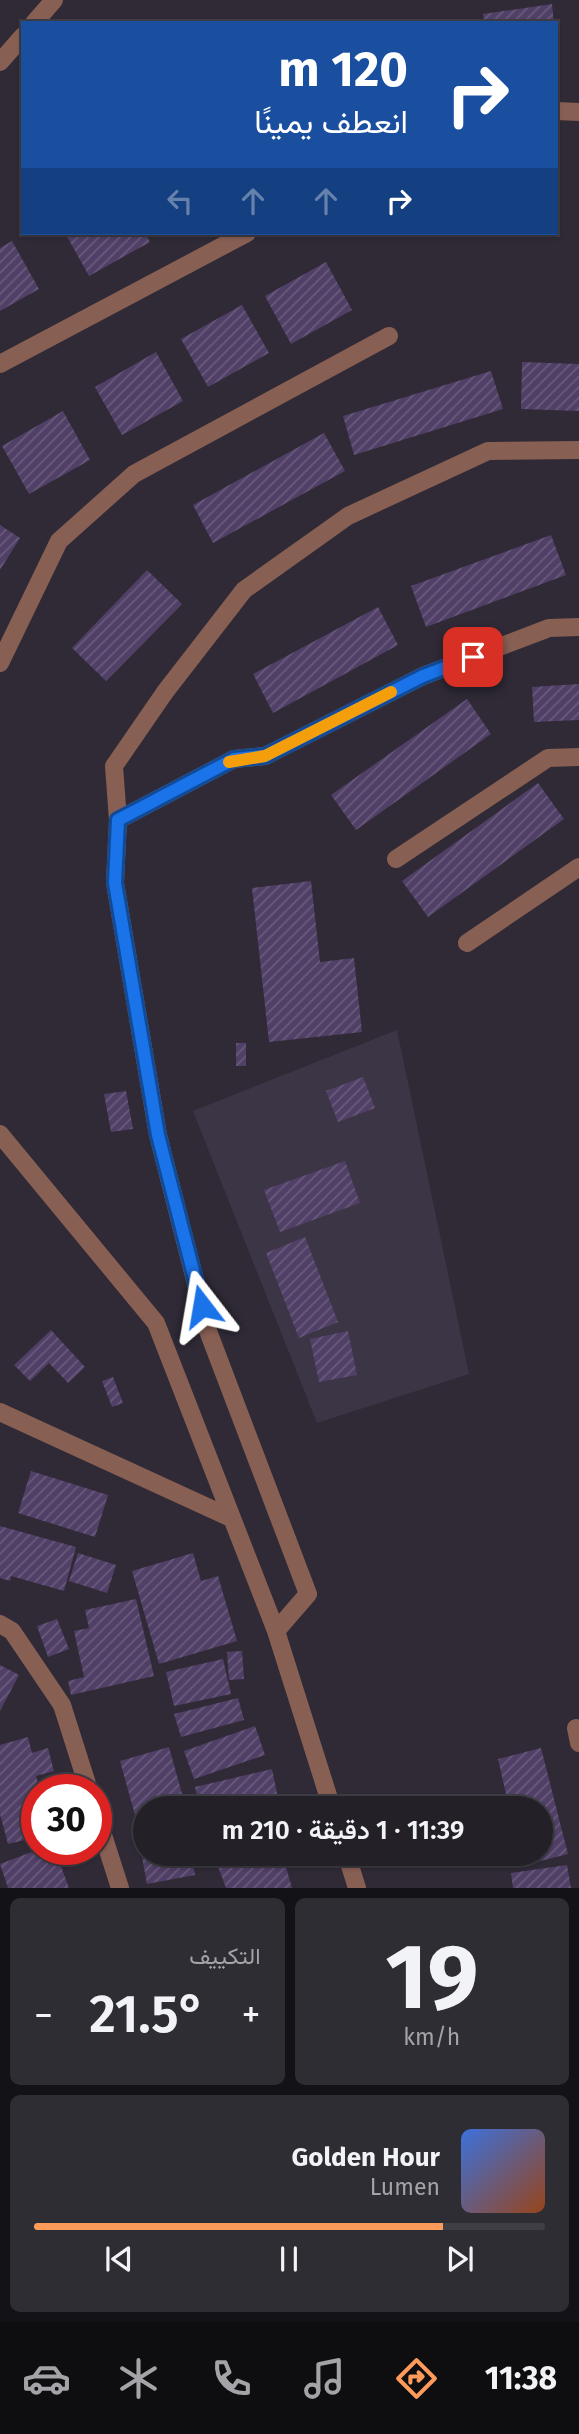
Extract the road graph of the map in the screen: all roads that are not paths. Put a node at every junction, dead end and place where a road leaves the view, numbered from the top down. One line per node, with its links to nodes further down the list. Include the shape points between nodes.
1 (54, 0): 2 (street)
2 (36, 21)
3 (21, 38): 4 (street)
4 (0, 62)
5 (558, 111): 6 (street)
6 (579, 112)
7 (243, 235): 9 (street)
8 (389, 336): 12 (street, via 134,474 58,541)
9 (0, 364)
10 (579, 450): 14 (street, via 488,452 348,516 244,590 114,766)
11 (579, 626): 14 (street, via 549,628 423,676 265,756 234,759)
12 (0, 663)
13 (579, 757): 15 (street, via 548,758)
14 (118, 820): 22 (street, via 115,883 158,1135 208,1331 307,1594)
15 (396, 859)
16 (579, 867): 17 (street)
17 (467, 943)
18 (0, 1134): 20 (street, via 156,1324)
19 (0, 1412): 20 (street)
20 (232, 1518): 22 (street)
21 (0, 1624): 23 (street, via 12,1631 62,1704)
22 (276, 1631): 24 (street)
23 (84, 1774)
24 (328, 1796)
25 (112, 1863): 27 (street)
26 (350, 1866): 28 (street)
27 (120, 1888)
28 (357, 1888)

